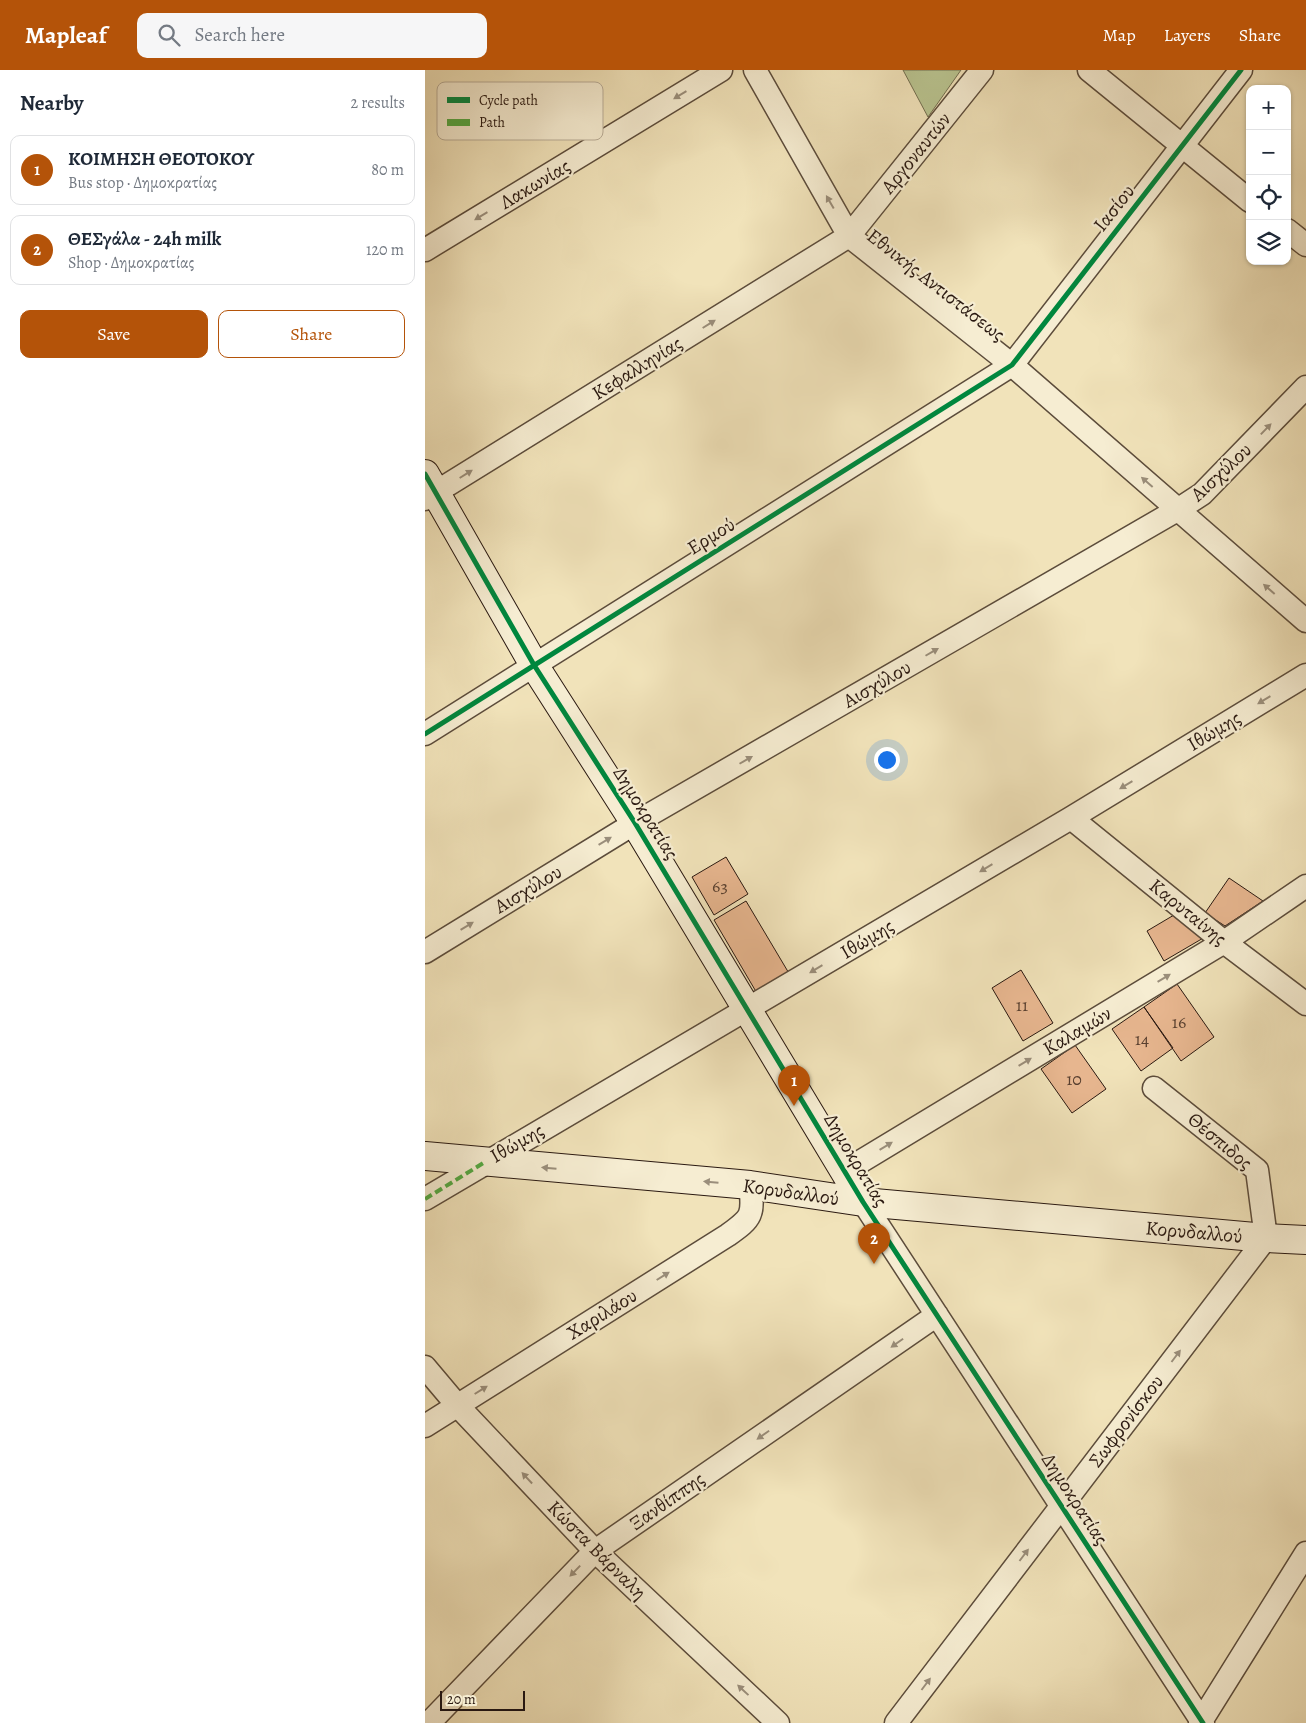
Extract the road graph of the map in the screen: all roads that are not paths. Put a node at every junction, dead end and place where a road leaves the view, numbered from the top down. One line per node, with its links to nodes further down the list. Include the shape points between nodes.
1 (721, 70): 11 (street, Λακωνίας, one-way to 11)
2 (755, 70): 9 (street, Εθνικής Αντιστάσεως, one-way to 2)
3 (982, 70): 9 (street, Αργοναυτών)
4 (1089, 70): 6 (street)
5 (1241, 70): 6 (street, Ιασίου)
6 (1181, 146): 7 (street); 12 (street, Ιασίου)
7 (1246, 198)
8 (1291, 233): 10 (street)
9 (849, 236): 12 (street, Εθνικής Αντιστάσεως); 14 (street, Κεφαλληνίας, one-way to 9)
10 (1306, 245)
11 (425, 250)
12 (1013, 365): 15 (street, Εθνικής Αντιστάσεως, one-way to 12); 17 (street, Ερμού)
13 (1306, 388): 15 (street, Αισχύλου, one-way to 13, via 1202,494)
14 (429, 489): 17 (street, Δημοκρατίας)
15 (1179, 509): 16 (street, Εθνικής Αντιστάσεως, one-way to 15); 21 (street, Αισχύλου, one-way to 15)
16 (1306, 621)
17 (534, 665): 19 (street, Ερμού); 21 (street, Δημοκρατίας)
18 (1306, 675): 20 (street, Ιθώμης, one-way to 20)
19 (425, 734)
20 (1071, 818): 23 (street, Καρυταίνης); 26 (street, Ιθώμης, one-way to 26)
21 (635, 823): 24 (street, Αισχύλου, one-way to 21); 26 (street, Δημοκρατίας)
22 (1306, 886): 23 (street, Καλαμών)
23 (1224, 942): 25 (street, Καρυταίνης); 30 (street, Καλαμών, one-way to 23)
24 (425, 952)
25 (1306, 1004)
26 (747, 1010): 29 (street, Ιθώμης); 30 (street, Δημοκρατίας)
27 (1154, 1088): 34 (street, Θέσπιδος, via 1257,1170)
28 (425, 1156): 29 (street, Κορυδαλλού)
29 (485, 1162): 31 (street, Κορυδαλλού, one-way to 29); 32 (street, Ιθώμης)
30 (845, 1171): 33 (street, Δημοκρατίας)
31 (750, 1186): 33 (street, Κορυδαλλού); 38 (street, Χαριλάου, one-way to 31, via 728,1235 748,1220 753,1211)
32 (425, 1199)
33 (863, 1202): 34 (street, Κορυδαλλού); 36 (street, Δημοκρατίας)
34 (1266, 1238): 35 (street, Κορυδαλλού); 40 (street, Σωφρονίσκου, one-way to 34)
35 (1306, 1240)
36 (937, 1316): 40 (street, Δημοκρατίας); 41 (street, Ξανθίππης, one-way to 41)
37 (425, 1367): 38 (street, Κώστα Βάρναλη)
38 (457, 1405): 39 (street, Χαριλάου); 41 (street, Κώστα Βάρναλη, one-way to 38)
39 (425, 1426)
40 (1062, 1505): 44 (street, Δημοκρατίας); 47 (street, Σωφρονίσκου, one-way to 40)
41 (595, 1551): 45 (street, Ξανθίππης, one-way to 45); 46 (street, Κώστα Βάρναλη, one-way to 41)
42 (1306, 1553): 43 (street)
43 (1299, 1578): 44 (street)
44 (1202, 1722)
45 (429, 1723)
46 (778, 1723)
47 (896, 1723)

